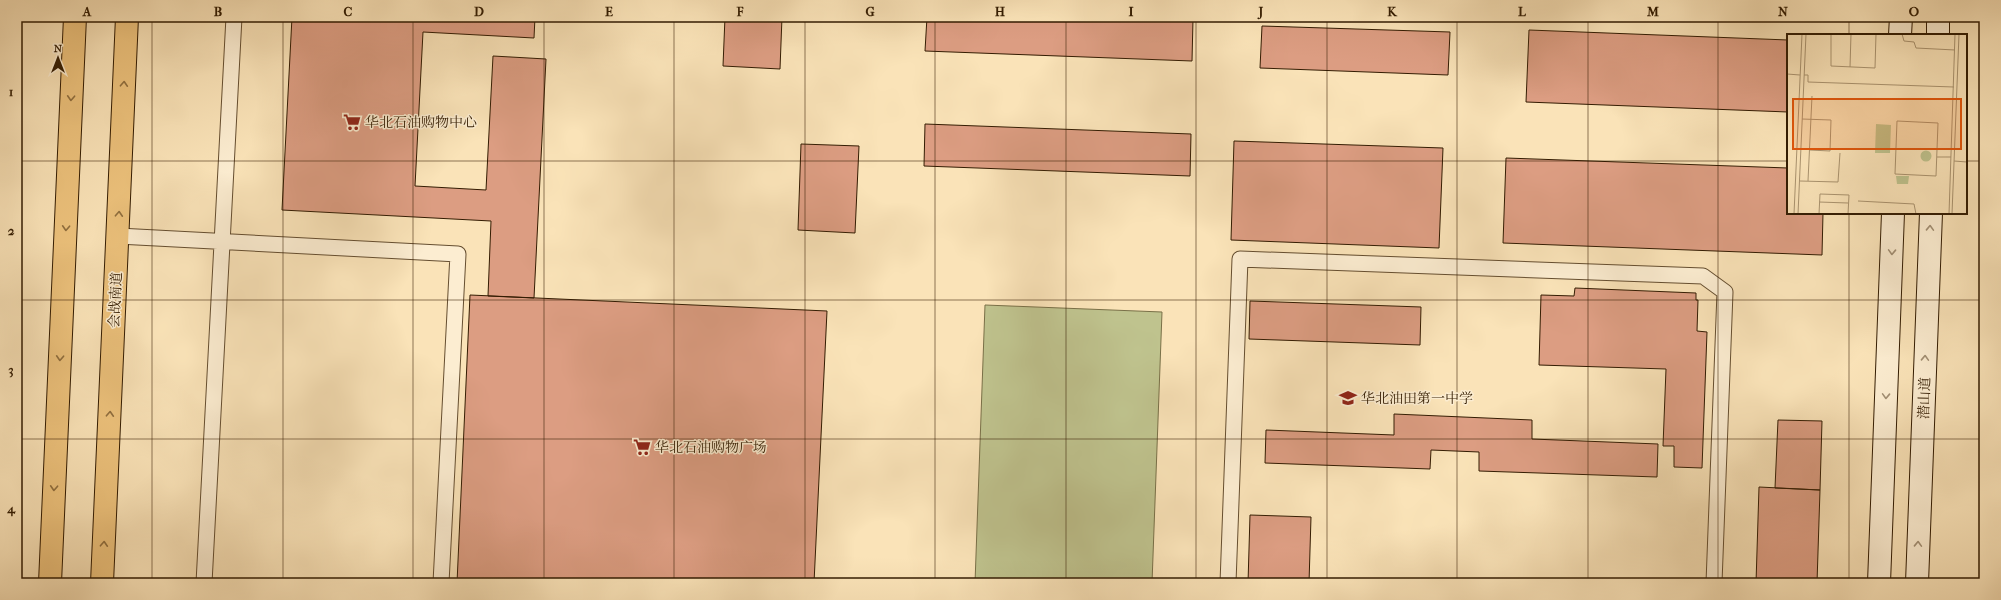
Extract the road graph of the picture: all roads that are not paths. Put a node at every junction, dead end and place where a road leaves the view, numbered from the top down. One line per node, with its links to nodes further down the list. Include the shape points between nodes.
1 (75, 17): 12 (main road, one-way to 12)
2 (127, 17): 10 (main road, 会战南道, one-way to 2)
3 (234, 17): 11 (lane)
4 (1901, 17): 6 (main road)
5 (1938, 17): 7 (main road)
6 (1900, 34)
7 (1938, 34)
8 (1893, 214): 18 (main road, one-way to 18)
9 (1931, 214): 19 (main road, 潜山道, one-way to 9)
10 (118, 236): 11 (lane); 13 (main road, 会战南道, one-way to 10)
11 (222, 242): 14 (lane); 15 (lane, via 458,254)
12 (50, 583)
13 (106, 583)
14 (204, 583)
15 (441, 583)
16 (1228, 583): 17 (lane, via 1240,259 1703,276 1725,292)
17 (1714, 583)
18 (1879, 583)
19 (1917, 583)

